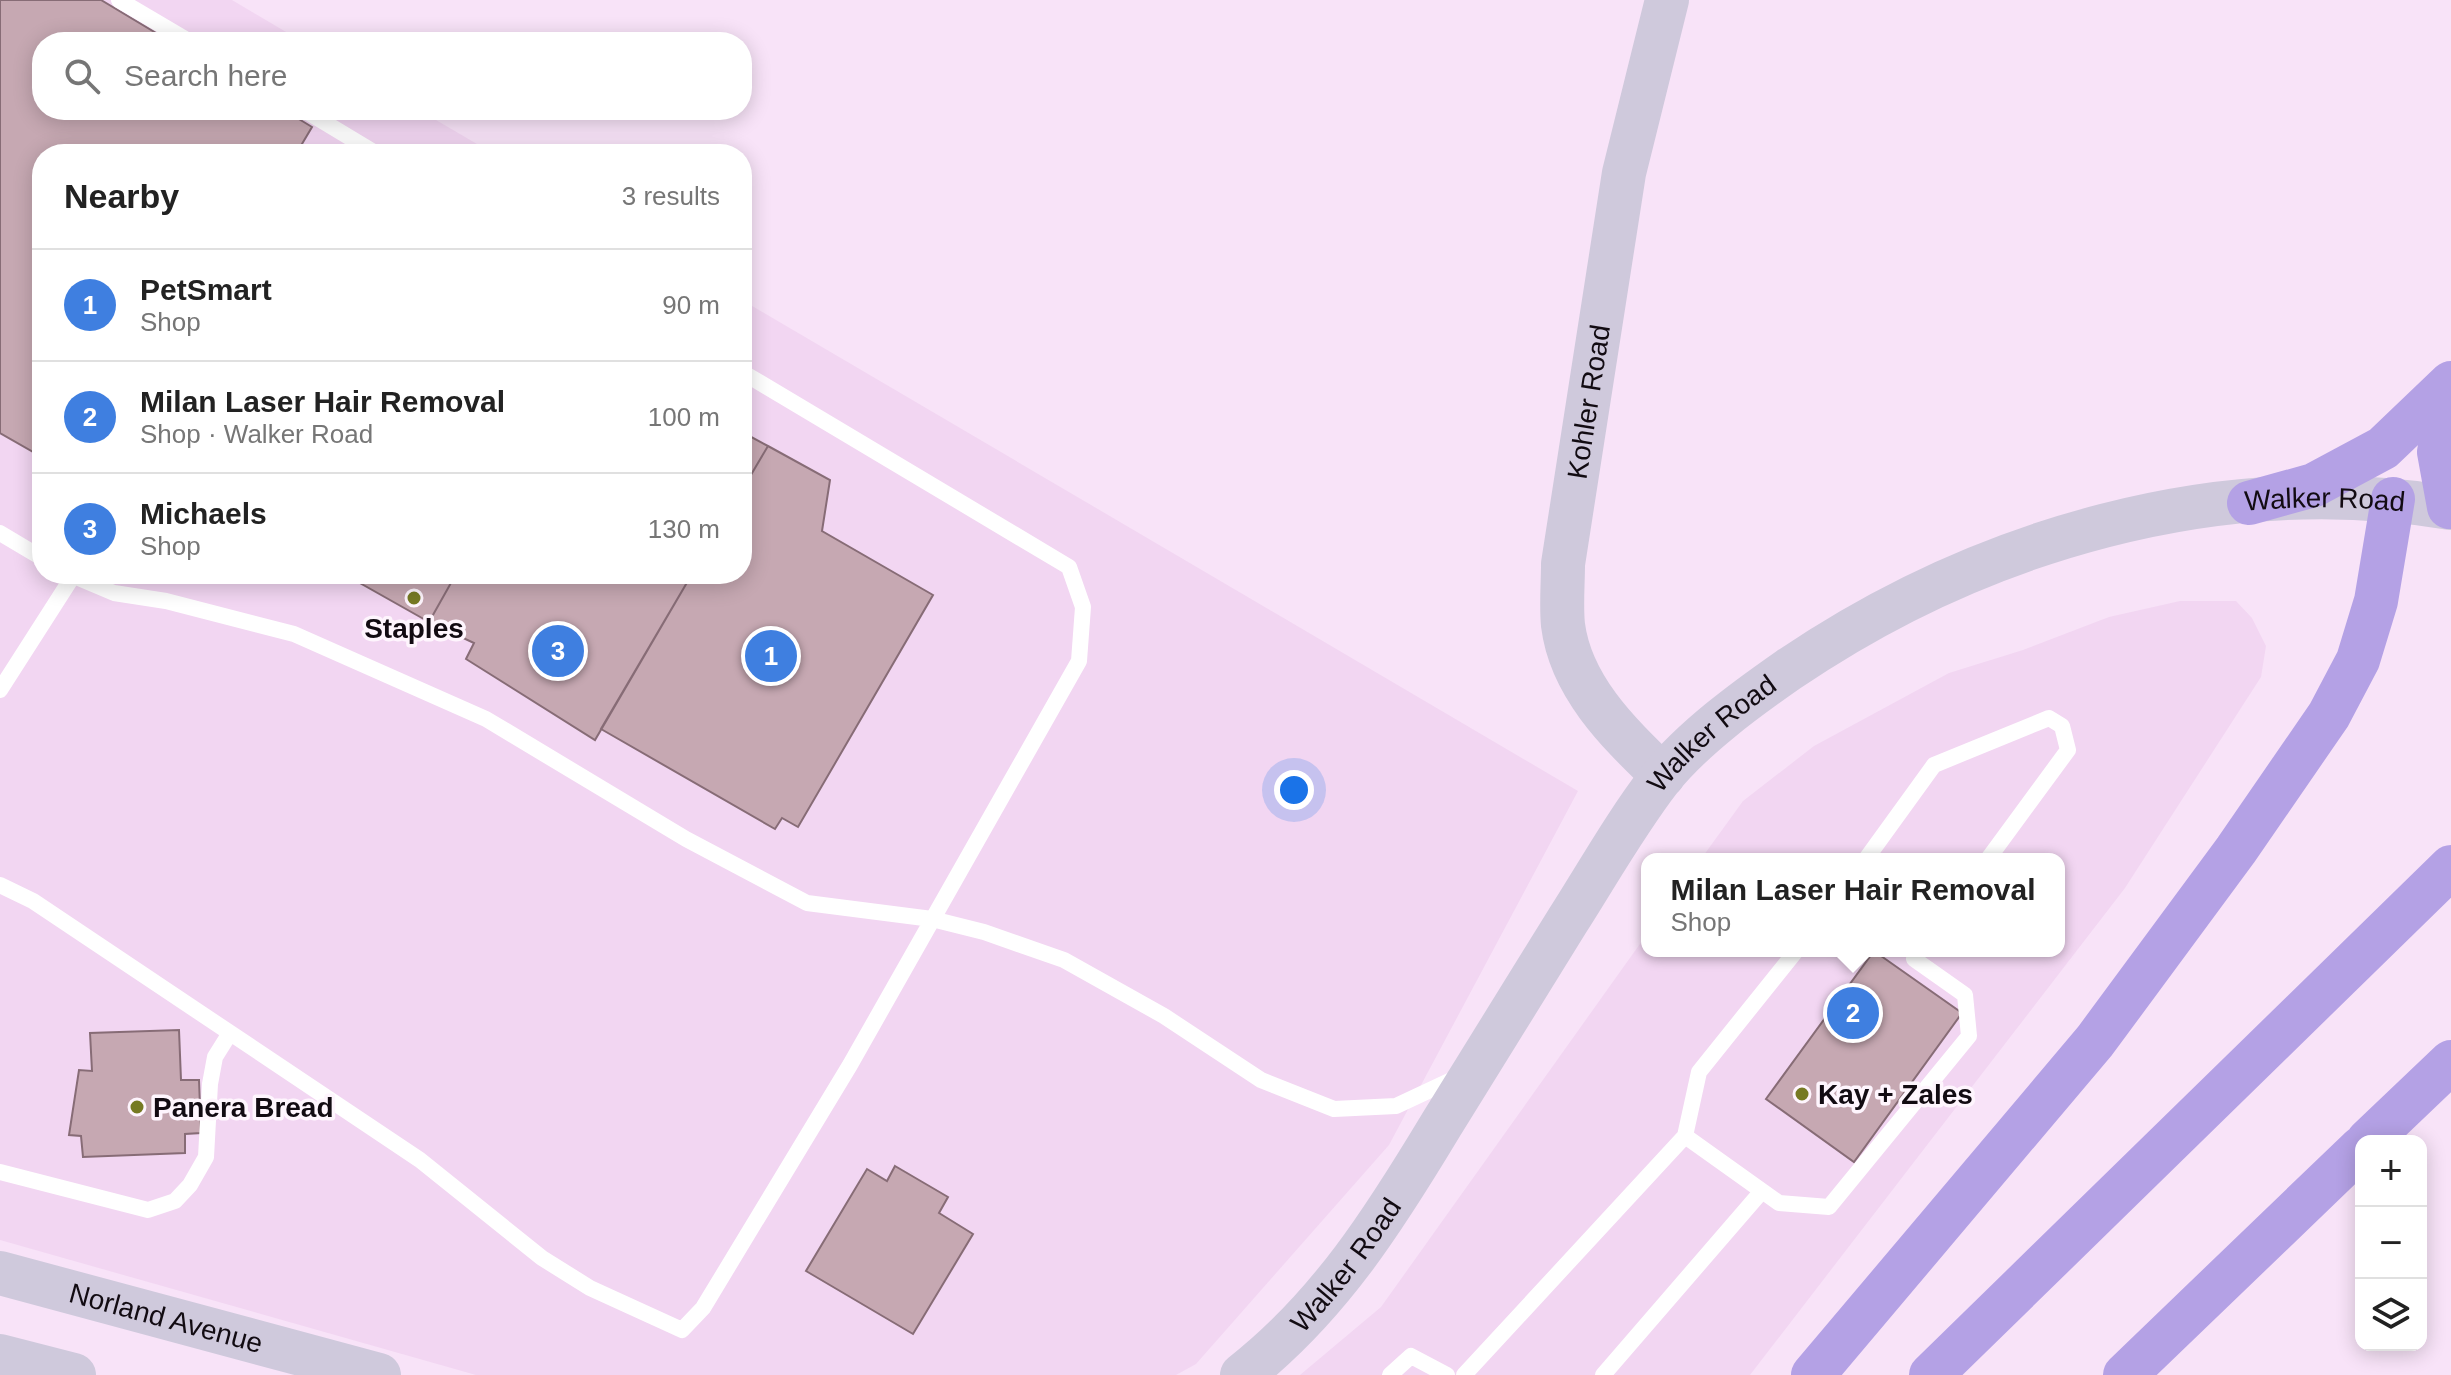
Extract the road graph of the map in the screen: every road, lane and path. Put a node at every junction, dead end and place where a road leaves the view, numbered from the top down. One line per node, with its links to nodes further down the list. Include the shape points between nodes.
1 (119, 0): 3 (lane)
2 (1667, 0): 17 (main road, Kohler Road, via 1624,173 1563,564 1563,626 1578,676 1618,732)
3 (173, 32)
4 (321, 120): 5 (lane)
5 (360, 144)
6 (752, 378): 22 (lane, via 1069,567 1083,607 1079,661)
7 (2451, 383): 10 (highway, via 2383,448 2314,485)
8 (2451, 395): 11 (highway, via 2439,452)
9 (2393, 499): 10 (main road, Walker Road); 11 (main road, Walker Road); 42 (highway, via 2376,601 2358,660 2329,715 2095,1041)
10 (2249, 503): 17 (main road, Walker Road, via 2170,511 2078,531 1984,563 1822,647 1742,702)
11 (2450, 507)
12 (0, 533): 13 (lane)
13 (32, 552)
14 (65, 584): 16 (lane)
15 (92, 584): 22 (lane, via 294,634 486,719 686,839 807,903)
16 (0, 690)
17 (1663, 776): 27 (main road, Walker Road)
18 (1870, 853): 19 (lane, via 1934,765 2049,718 2062,726 2068,750)
19 (1992, 853)
20 (2451, 867): 43 (highway)
21 (0, 885): 25 (lane, via 33,901)
22 (932, 919): 25 (lane, via 703,1308 682,1330 590,1288 542,1258 420,1160); 27 (lane, via 1064,960 1164,1016 1261,1080 1334,1109 1396,1106)
23 (1791, 957): 29 (lane, via 1699,1072)
24 (1917, 957): 32 (lane, via 1965,995 1969,1036 1829,1207 1779,1203)
25 (230, 1033): 31 (lane, via 215,1057 206,1157 175,1201 148,1210)
26 (2451, 1062): 28 (highway)
27 (1476, 1069): 37 (main road, Walker Road, via 1381,1224 1335,1287)
28 (2374, 1135)
29 (1685, 1136): 32 (lane); 40 (lane)
30 (2355, 1154): 44 (highway)
31 (0, 1172)
32 (1762, 1191): 41 (lane)
33 (0, 1273): 36 (main road, Norland Avenue)
34 (0, 1356): 35 (main road)
35 (74, 1375)
36 (379, 1375)
37 (1242, 1375)
38 (1390, 1375): 39 (lane, via 1411,1356)
39 (1447, 1375)
40 (1464, 1375)
41 (1603, 1375)
42 (1813, 1375)
43 (1931, 1375)
44 (2125, 1375)

